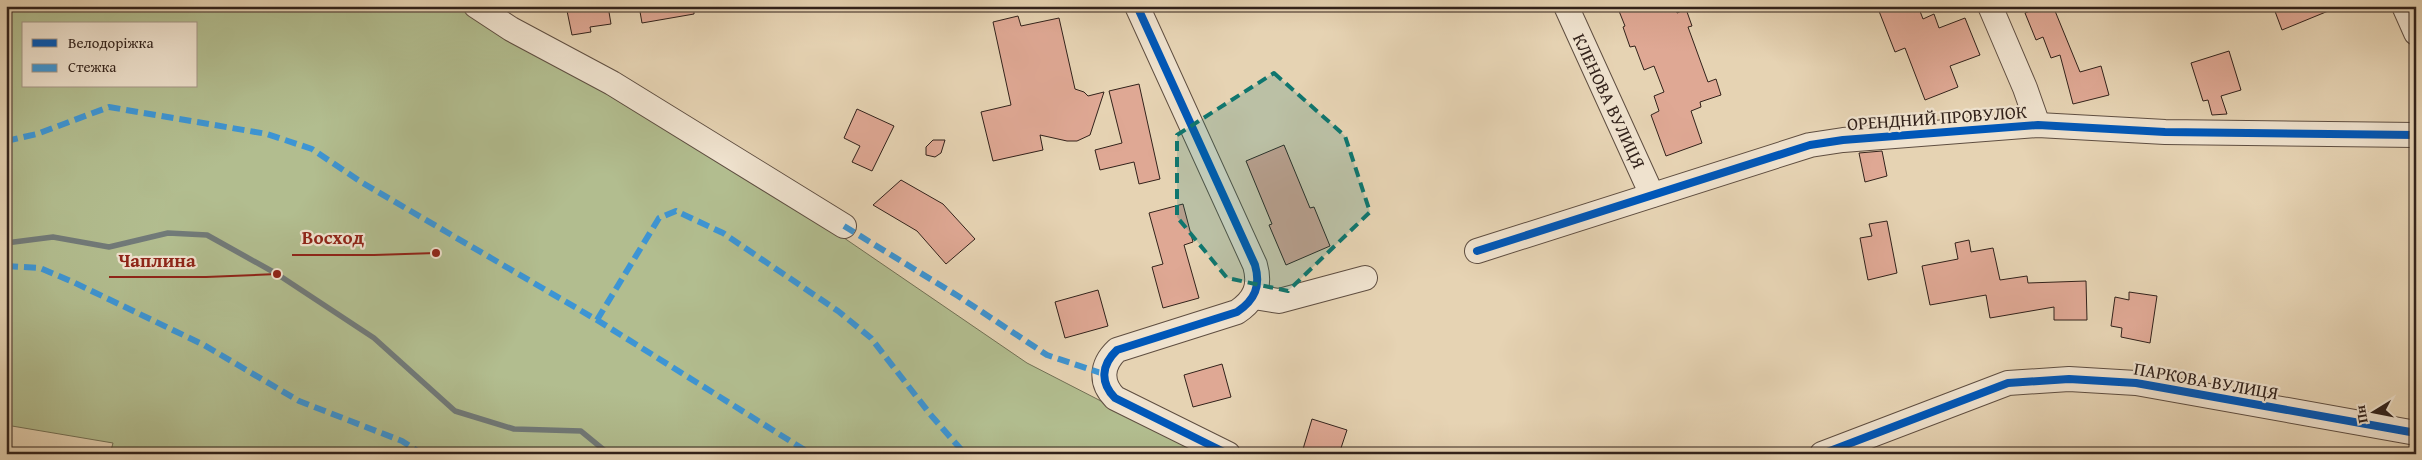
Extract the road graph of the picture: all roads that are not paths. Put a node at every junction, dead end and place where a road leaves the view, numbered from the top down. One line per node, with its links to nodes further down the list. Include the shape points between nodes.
1 (476, 6): 10 (street, via 512,29 612,82)
2 (1137, 6): 13 (street, via 1255,265 1258,287)
3 (1566, 6): 9 (street, КЛЕНОВА ВУЛИЦЯ)
4 (1990, 6): 7 (street)
5 (2404, 6): 6 (street)
6 (2416, 33)
7 (2038, 125): 8 (street, ОРЕНДНИЙ ПРОВУЛОК, via 2164,132); 9 (street, ОРЕНДНИЙ ПРОВУЛОК, via 1810,145)
8 (2416, 135)
9 (1652, 195): 11 (street, ОРЕНДНИЙ ПРОВУЛОК)
10 (844, 226)
11 (1477, 251)
12 (1365, 278): 13 (street, via 1279,301)
13 (1254, 297): 15 (street, via 1237,312 1116,350 1105,365 1105,383 1115,398)
14 (2416, 433): 16 (street, ПАРКОВА ВУЛИЦЯ, via 2136,383 2069,379 2008,383)
15 (1228, 454)
16 (1822, 454)

